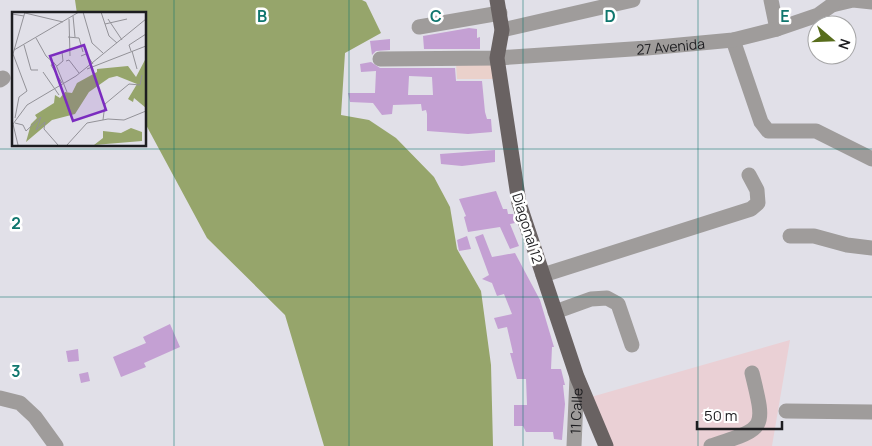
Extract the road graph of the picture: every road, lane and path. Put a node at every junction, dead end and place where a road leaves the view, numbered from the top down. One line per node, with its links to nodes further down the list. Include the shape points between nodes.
1 (633, 0): 8 (street)
2 (771, 0): 7 (street)
3 (834, 2): 4 (street, 27 Avenida); 7 (street, 27 Avenida, via 818,15)
4 (872, 2)
5 (498, 7): 6 (street); 8 (main road, Diagonal 12)
6 (419, 27)
7 (777, 29): 9 (street, 27 Avenida)
8 (502, 30): 10 (main road, Diagonal 12)
9 (733, 40): 10 (street, 27 Avenida); 12 (street, via 761,122 768,131 816,131)
10 (497, 58): 11 (street, 27 Avenida); 16 (main road, Diagonal 12, via 519,203)
11 (380, 59)
12 (872, 159)
13 (749, 175): 16 (street, via 757,190 758,203 752,209)
14 (790, 236): 15 (street, via 814,236)
15 (872, 248)
16 (543, 275): 17 (main road, Diagonal 12)
17 (555, 312): 18 (street, via 591,299 607,298 618,304); 20 (main road, Diagonal 12)
18 (632, 345)
19 (752, 373): 27 (street, via 761,410 760,423 750,433)
20 (577, 377): 25 (street, 11 Calle); 26 (main road, Diagonal 12)
21 (0, 398): 24 (street, via 20,404 35,417)
22 (786, 411): 23 (street)
23 (872, 412)
24 (56, 446)
25 (574, 446)
26 (606, 446)
27 (711, 446)

